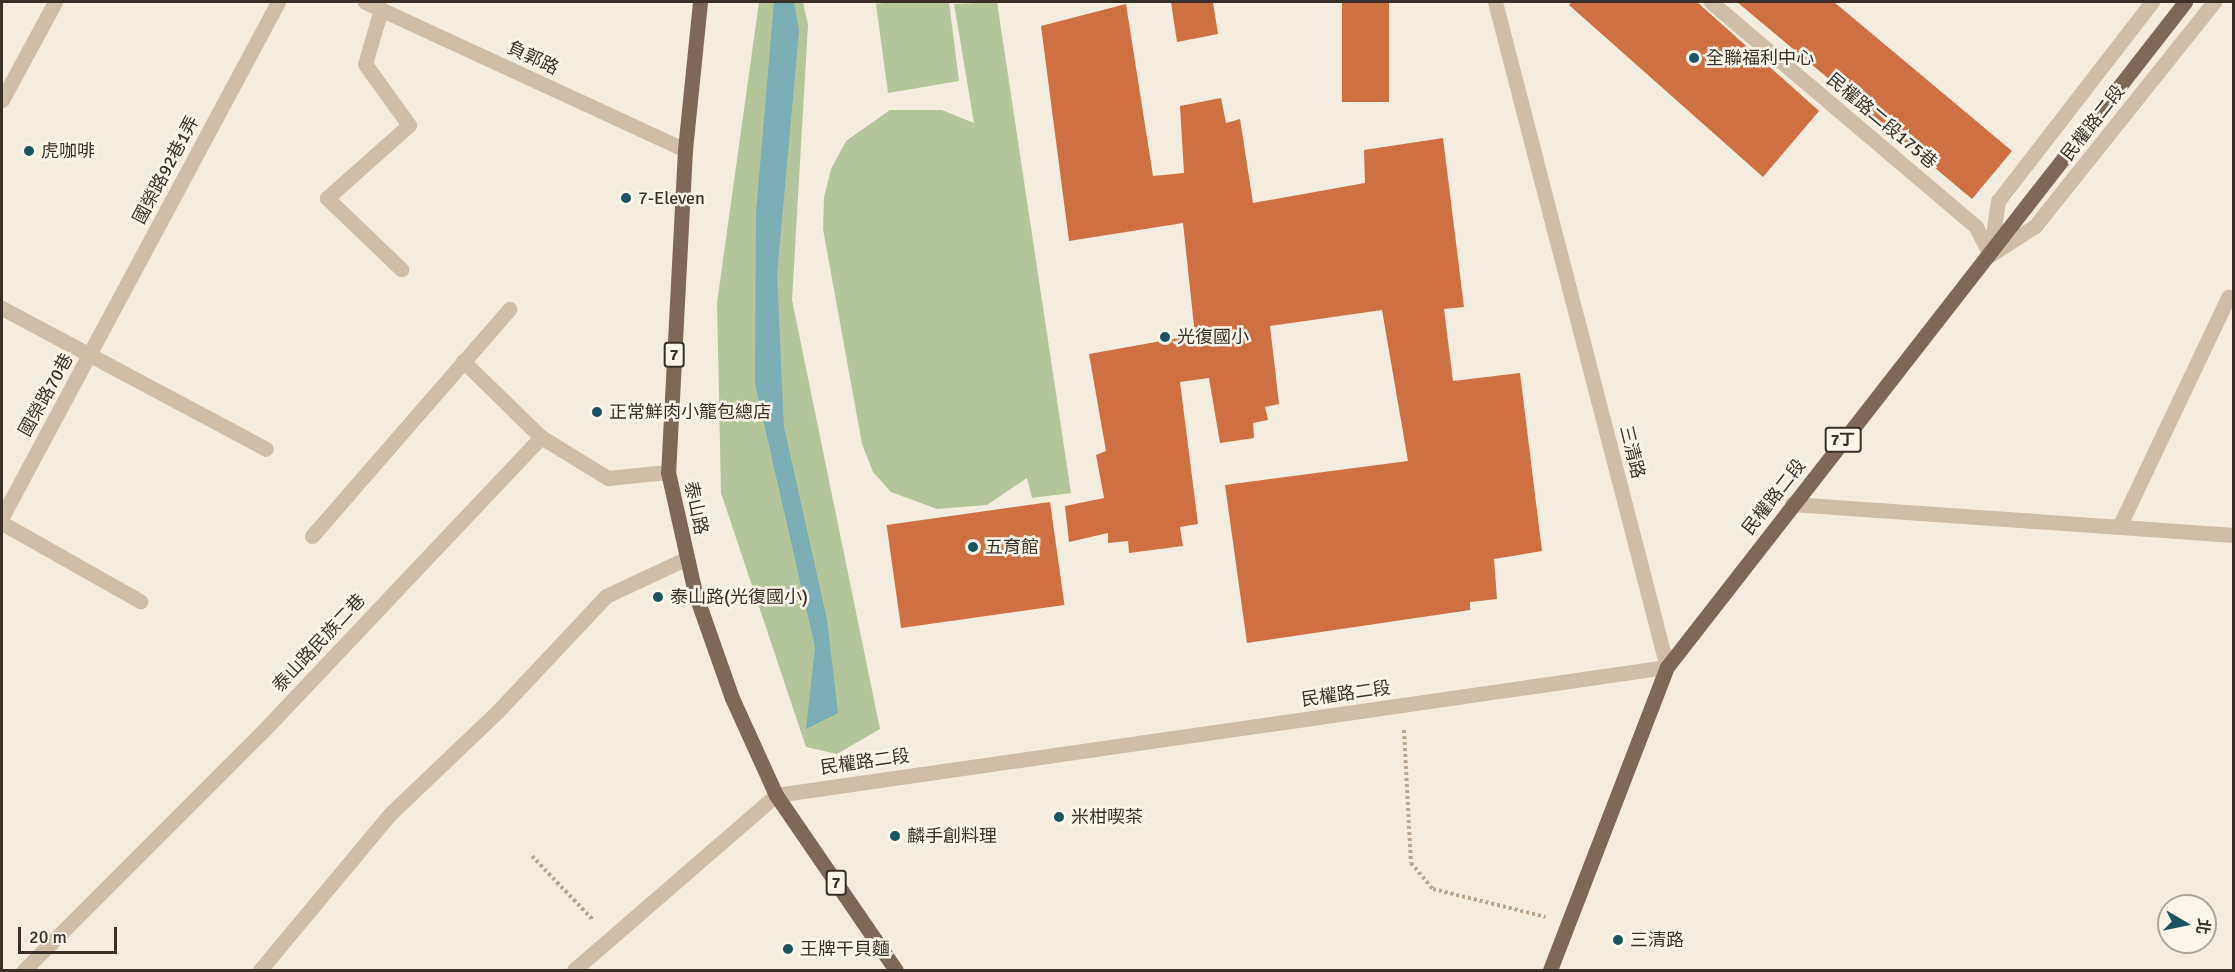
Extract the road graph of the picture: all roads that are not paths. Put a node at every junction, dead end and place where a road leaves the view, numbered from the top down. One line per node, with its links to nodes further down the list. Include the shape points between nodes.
1 (55, 2): 11 (street)
2 (278, 2): 18 (street, 國榮路92巷1弄)
3 (364, 2): 10 (street, 負郭路)
4 (700, 2): 12 (main road, 泰山路 / 7)
5 (1496, 2): 31 (street, 三清路)
6 (1712, 2): 13 (street, 民權路二段175巷, via 1976,227)
7 (2185, 2): 13 (main road, 民權路二段 / 7丁)
8 (2214, 2): 13 (street, 民權路二段, via 2035,226)
9 (2143, 5): 13 (street, 民權路二段, via 1998,201)
10 (381, 9): 12 (street, 負郭路); 14 (street, via 365,64 409,124 327,198)
11 (2, 100)
12 (685, 150): 22 (main road, 泰山路 / 7)
13 (1990, 255): 23 (main road, 民權路二段 / 7丁)
14 (401, 268)
15 (2228, 297): 26 (street)
16 (2, 308): 18 (street)
17 (509, 309): 19 (street)
18 (89, 356): 21 (street); 24 (street, 國榮路70巷)
19 (463, 361): 20 (street); 28 (street)
20 (540, 437): 22 (street, via 608,478); 33 (street, 泰山路民族二巷, via 264,729)
21 (266, 449)
22 (668, 472): 29 (main road, 泰山路 / 7)
23 (1792, 504): 26 (street); 31 (main road, 民權路二段 / 7丁)
24 (2, 516)
25 (2, 523): 30 (street)
26 (2119, 527): 27 (street)
27 (2234, 535)
28 (312, 536)
29 (687, 558): 32 (main road, 泰山路 / 7, via 732,698); 34 (street, via 606,596 498,711 391,813)
30 (140, 601)
31 (1667, 667): 32 (street, 民權路二段); 37 (main road, 7丁)
32 (776, 795): 35 (street); 36 (main road, 泰山路 / 7)
33 (24, 970)
34 (260, 970)
35 (574, 970)
36 (896, 970)
37 (1550, 970)

